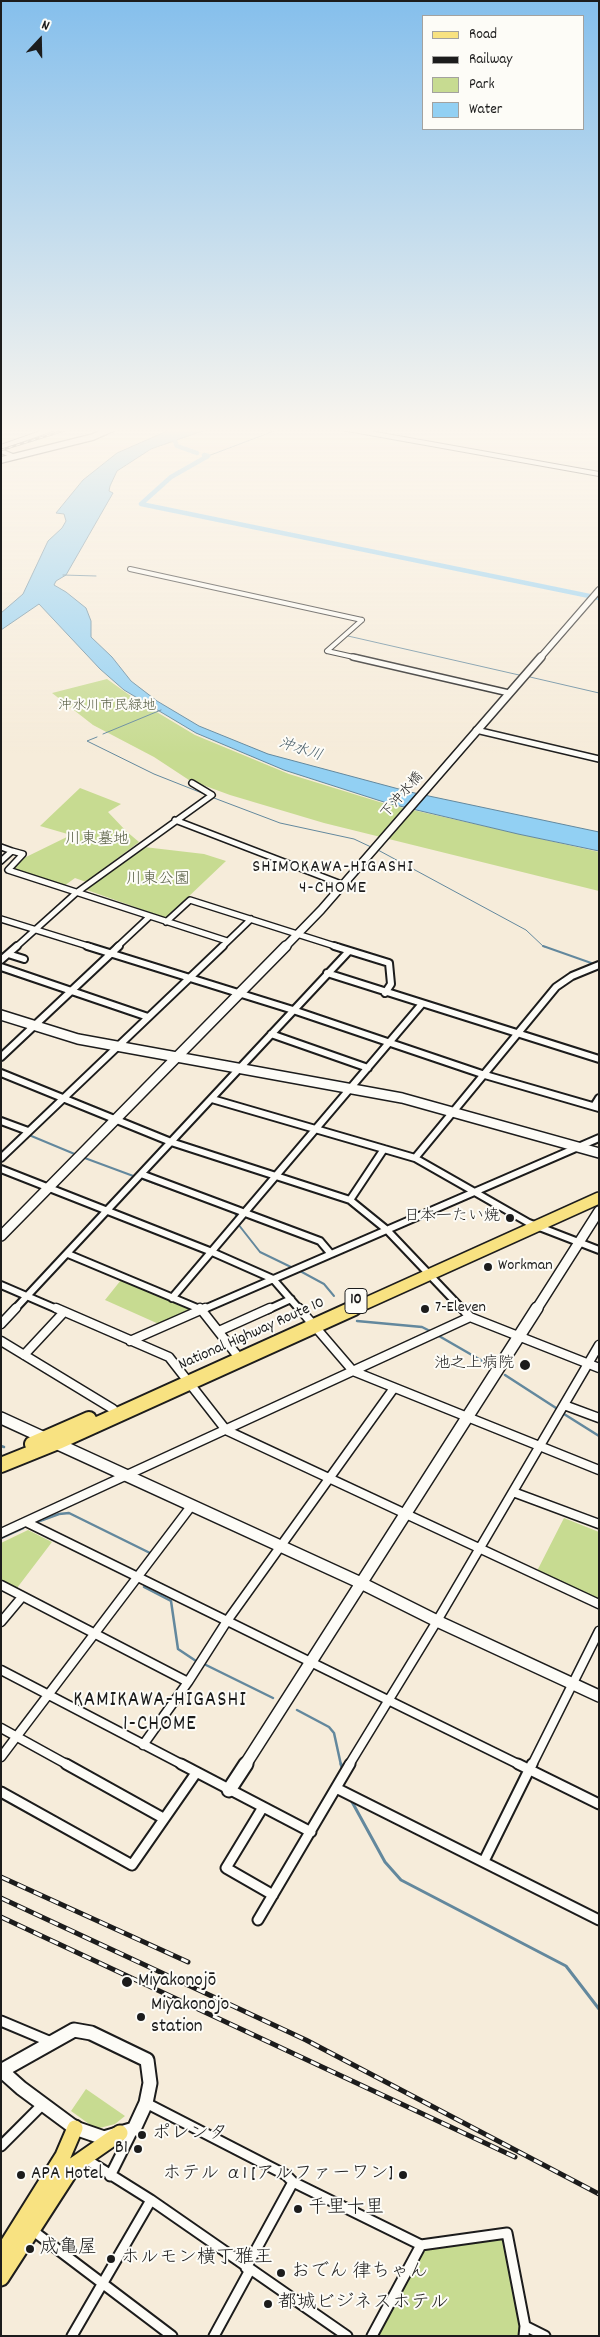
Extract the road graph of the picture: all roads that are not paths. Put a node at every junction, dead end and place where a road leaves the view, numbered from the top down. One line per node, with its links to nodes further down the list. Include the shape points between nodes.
1 (130, 569): 4 (street, via 362,620 328,651)
2 (599, 590): 3 (street)
3 (596, 597): 4 (street)
4 (509, 693): 5 (street)
5 (476, 730): 6 (street); 7 (street)
6 (599, 759)
7 (442, 770): 10 (street, 下沖水橋)
8 (192, 783): 9 (street, via 212,795)
9 (175, 820): 14 (street); 15 (street)
10 (384, 838): 14 (street)
11 (1, 847): 12 (street)
12 (12, 851): 13 (street); 15 (street, via 23,854 8,870)
13 (1, 861)
14 (344, 885): 21 (street)
15 (76, 893): 16 (street); 20 (street)
16 (149, 917): 19 (street); 25 (street)
17 (1, 919): 20 (street)
18 (251, 919): 19 (street, via 190,900); 21 (street); 22 (street)
19 (166, 922): 22 (street)
20 (36, 930): 24 (street); 25 (street)
21 (298, 934): 23 (street); 35 (street)
22 (227, 941): 32 (street)
23 (349, 951): 31 (street); 34 (street, via 389,963 391,984)
24 (8, 954): 26 (street); 27 (street)
25 (111, 954): 32 (street); 33 (street)
26 (24, 959)
27 (1, 960)
28 (599, 965): 30 (street)
29 (1, 967): 33 (street)
30 (591, 968): 42 (street, via 563,980)
31 (327, 974): 34 (street); 37 (street)
32 (189, 978): 35 (street); 39 (street)
33 (72, 991): 39 (street); 40 (street)
34 (385, 993): 36 (street)
35 (240, 994): 37 (street); 46 (street)
36 (421, 1005): 42 (street); 43 (street)
37 (293, 1010): 41 (street); 43 (street)
38 (1, 1015): 40 (street)
39 (148, 1017): 44 (street)
40 (34, 1026): 44 (street); 45 (street)
41 (271, 1034): 48 (street); 49 (street)
42 (517, 1035): 47 (street); 51 (street)
43 (391, 1043): 49 (street); 51 (street)
44 (118, 1047): 46 (street); 54 (street)
45 (1, 1057)
46 (177, 1058): 48 (street); 59 (street)
47 (599, 1059)
48 (241, 1068): 52 (street); 55 (street)
49 (368, 1068): 52 (street)
50 (1, 1074): 54 (street)
51 (486, 1074): 56 (street); 57 (street)
52 (352, 1088): 57 (street); 60 (street)
53 (599, 1098): 56 (street)
54 (63, 1099): 59 (street); 61 (street)
55 (212, 1099): 60 (street); 63 (street)
56 (596, 1107)
57 (454, 1112): 64 (street); 68 (street)
58 (1, 1121): 61 (street)
59 (116, 1121): 63 (street); 72 (street)
60 (316, 1130): 65 (street); 71 (street)
61 (26, 1134): 67 (street)
62 (599, 1138): 64 (street)
63 (171, 1142): 70 (street); 71 (street)
64 (578, 1147): 66 (street); 73 (street)
65 (384, 1149): 68 (street); 75 (street)
66 (599, 1153)
67 (1, 1158)
68 (415, 1158): 73 (street)
69 (1, 1169): 72 (street)
70 (141, 1174): 76 (street); 78 (street)
71 (277, 1176): 75 (street); 78 (street)
72 (49, 1188): 76 (street); 81 (street)
73 (475, 1193): 79 (street); 80 (street)
74 (598, 1193): 79 (highway, National Highway Route 10 / 10)
75 (350, 1200): 80 (street)
76 (107, 1211): 84 (street); 85 (street)
77 (599, 1211): 82 (street)
78 (244, 1214): 84 (street); 86 (street, via 320,1241)
79 (532, 1224): 82 (street); 87 (highway, National Highway Route 10 / 10)
80 (387, 1230): 86 (street); 87 (street)
81 (1, 1236)
82 (580, 1242): 83 (street); 99 (street)
83 (599, 1250)
84 (212, 1252): 88 (street); 91 (street)
85 (68, 1254): 90 (street); 91 (street)
86 (331, 1254): 88 (street)
87 (428, 1272): 95 (street); 97 (highway, National Highway Route 10 / 10)
88 (273, 1279): 92 (street); 93 (street)
89 (1, 1285): 90 (street)
90 (28, 1296): 94 (street); 96 (street)
91 (172, 1298): 93 (street)
92 (291, 1298): 97 (street); 98 (street)
93 (201, 1309): 98 (street); 101 (street)
94 (64, 1312): 101 (street); 103 (street)
95 (470, 1317): 99 (street); 107 (street)
96 (1, 1324)
97 (312, 1324): 104 (highway, National Highway Route 10 / 10); 107 (street)
98 (219, 1331): 104 (street)
99 (519, 1336): 105 (street); 113 (street)
100 (1, 1341): 103 (street)
101 (130, 1341): 108 (street, via 168,1357)
102 (599, 1345): 105 (street)
103 (24, 1355): 111 (street)
104 (238, 1357): 108 (highway, National Highway Route 10 / 10)
105 (588, 1364): 106 (street); 110 (street)
106 (599, 1368)
107 (353, 1371): 109 (street); 115 (street)
108 (186, 1380): 111 (highway, National Highway Route 10 / 10); 115 (street); 116 (highway, National Highway Route 10 / 10)
109 (394, 1388): 113 (street); 122 (street)
110 (564, 1404): 114 (street); 117 (street)
111 (113, 1409): 116 (highway, National Highway Route 10 / 10)
112 (1, 1418): 116 (street)
113 (468, 1418): 117 (street); 125 (street)
114 (599, 1418)
115 (226, 1430): 121 (street); 122 (street)
116 (51, 1440): 118 (highway, National Highway Route 10 / 10); 119 (highway, National Highway Route 10 / 10); 121 (street)
117 (540, 1446): 120 (street); 123 (street)
118 (1, 1458)
119 (1, 1465)
120 (599, 1470)
121 (128, 1475): 124 (street); 126 (street)
122 (330, 1478): 125 (street); 129 (street)
123 (513, 1492): 127 (street); 130 (street)
124 (192, 1505): 129 (street); 131 (street)
125 (406, 1515): 130 (street); 132 (street)
126 (26, 1522): 128 (street); 131 (street)
127 (599, 1524)
128 (1, 1533)
129 (282, 1546): 132 (street); 136 (street)
130 (480, 1549): 135 (street); 137 (street)
131 (139, 1578): 136 (street); 140 (street)
132 (361, 1583): 137 (street); 141 (street)
133 (1, 1585): 134 (street)
134 (22, 1596): 138 (street); 140 (street)
135 (599, 1604)
136 (227, 1621): 141 (street); 143 (street)
137 (437, 1621): 144 (street); 147 (street)
138 (1, 1622)
139 (599, 1631): 144 (street)
140 (95, 1634): 143 (street); 145 (street)
141 (311, 1663): 147 (street); 155 (street)
142 (1, 1670): 145 (street)
143 (188, 1682): 150 (street)
144 (573, 1683): 146 (street); 152 (street)
145 (49, 1695): 149 (street); 150 (street)
146 (599, 1696)
147 (387, 1701): 152 (street); 154 (street)
148 (1, 1728): 149 (street)
149 (17, 1737): 151 (street); 159 (street)
150 (143, 1745): 153 (street)
151 (1, 1758)
152 (531, 1770): 157 (street); 161 (street)
153 (196, 1773): 155 (street); 159 (street)
154 (336, 1788): 160 (street); 161 (street)
155 (229, 1790): 158 (street)
156 (1, 1792): 159 (street, via 132,1865)
157 (599, 1804)
158 (264, 1807): 160 (street); 162 (street, via 226,1868)
159 (163, 1818)
160 (311, 1832): 162 (street)
161 (484, 1862): 164 (street)
162 (273, 1895): 163 (street)
163 (258, 1920)
164 (599, 1920)
165 (1, 2021): 166 (street)
166 (51, 2042): 167 (street); 168 (street, via 74,2030 91,2033 147,2060 150,2083)
167 (4, 2075): 169 (street)
168 (146, 2103): 171 (street); 175 (street, via 286,2175)
169 (43, 2104): 170 (street); 172 (street)
170 (75, 2128): 171 (street, via 104,2138); 179 (main road, via 63,2156)
171 (127, 2131): 173 (main road); 174 (street)
172 (1, 2146)
173 (84, 2158): 174 (street); 177 (main road, via 74,2164)
174 (110, 2176): 176 (street)
175 (292, 2182): 178 (street); 180 (street)
176 (151, 2200): 180 (street); 182 (street)
177 (32, 2230): 181 (main road); 182 (street)
178 (421, 2245): 183 (street, via 507,2234); 188 (street)
179 (1, 2255)
180 (248, 2269): 186 (street); 187 (street)
181 (1, 2278)
182 (103, 2284): 184 (street); 185 (street)
183 (524, 2331): 189 (street)
184 (72, 2336)
185 (172, 2336)
186 (214, 2336)
187 (348, 2336)
188 (372, 2336)
189 (546, 2336)

